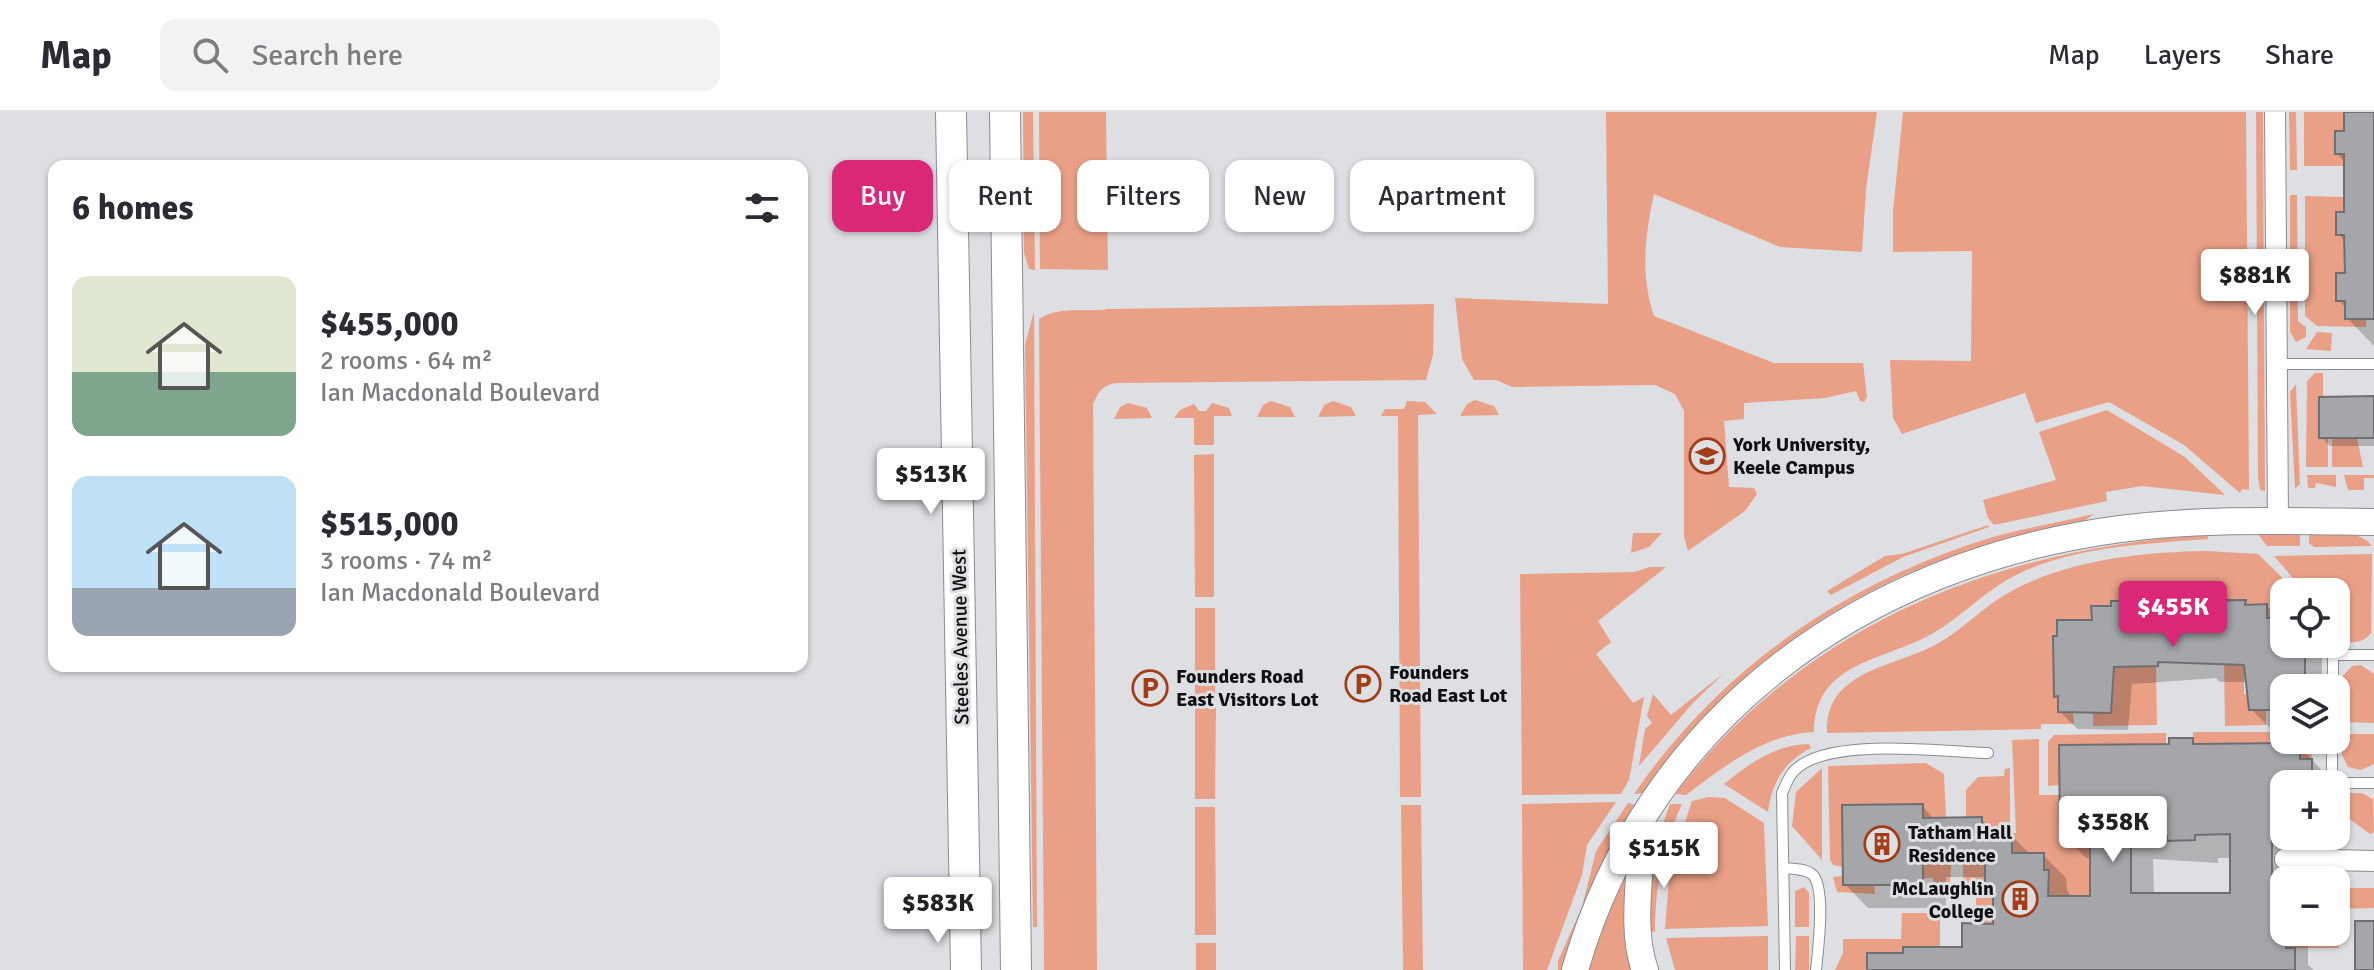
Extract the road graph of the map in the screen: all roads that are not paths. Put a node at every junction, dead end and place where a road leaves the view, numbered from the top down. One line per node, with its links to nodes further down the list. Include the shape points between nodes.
1 (951, 112): 17 (main road, Steeles Avenue West)
2 (1005, 112): 18 (main road)
3 (2275, 112): 4 (street)
4 (2278, 364): 5 (lane); 6 (street)
5 (2374, 364)
6 (2278, 521): 7 (street); 13 (street, via 2118,529 2024,549 1891,598 1841,622 1763,676 1708,730)
7 (2374, 522)
8 (2374, 655): 9 (lane, via 2333,655)
9 (2333, 674)
10 (1988, 753): 16 (lane, via 1844,750 1812,759 1793,772 1782,793)
11 (2332, 754): 12 (lane, via 2332,783)
12 (2374, 783)
13 (1641, 820): 19 (street, via 1599,899); 20 (street, via 1639,897)
14 (2285, 859): 15 (street)
15 (2374, 861)
16 (1783, 868): 21 (lane); 22 (lane, via 1804,870 1816,879)
17 (966, 970)
18 (1016, 970)
19 (1575, 970)
20 (1645, 970)
21 (1785, 970)
22 (1816, 970)

